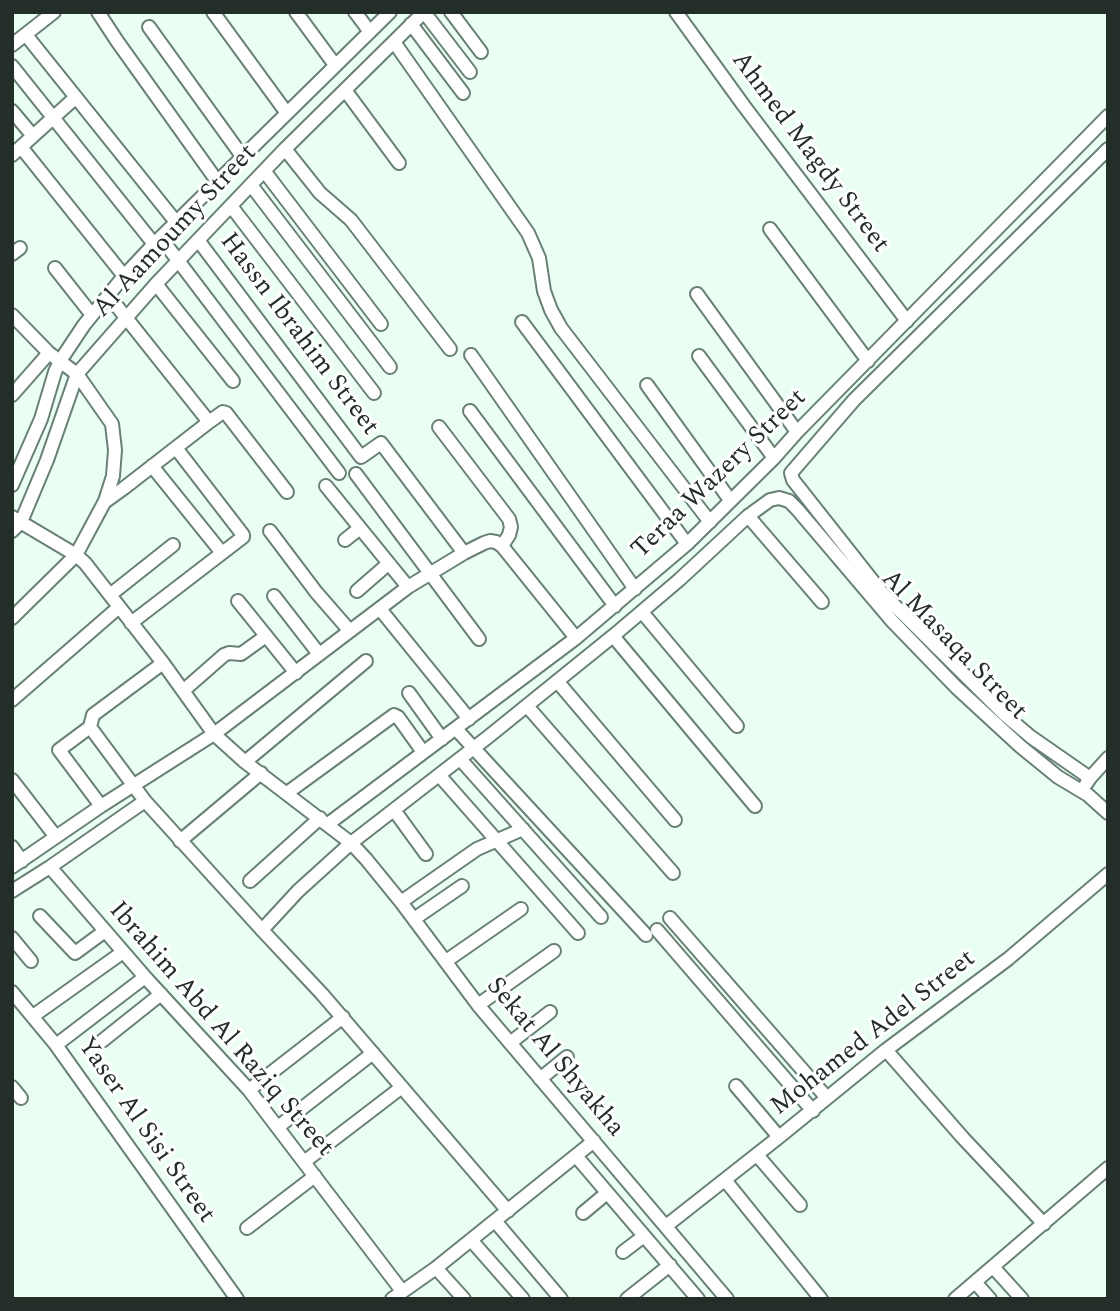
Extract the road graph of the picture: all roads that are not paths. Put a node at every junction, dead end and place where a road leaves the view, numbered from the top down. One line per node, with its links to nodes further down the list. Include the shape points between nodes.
1 (54, 12): 13 (street)
2 (98, 12): 36 (street)
3 (213, 12): 24 (street)
4 (296, 12): 17 (street)
5 (355, 12): 12 (street)
6 (424, 12): 10 (street, Al Aamoumy Street); 19 (street)
7 (451, 12): 16 (street)
8 (676, 12): 53 (street, Ahmed Magdy Street)
9 (386, 13): 12 (street, Al Aamoumy Street)
10 (411, 24): 14 (street, Al Aamoumy Street); 21 (street)
11 (149, 27): 32 (street)
12 (370, 32): 17 (street, Al Aamoumy Street)
13 (26, 35): 15 (street); 22 (street)
14 (394, 42): 20 (street, Al Aamoumy Street); 86 (street, via 528,233 540,258 544,291 561,328)
15 (12, 45)
16 (481, 52)
17 (335, 65): 24 (street, Al Aamoumy Street)
18 (12, 66): 25 (street)
19 (470, 72)
20 (345, 90): 29 (street, Al Aamoumy Street); 34 (street)
21 (463, 93)
22 (76, 97): 25 (street); 39 (street)
23 (12, 110): 27 (street)
24 (286, 113): 28 (street, Al Aamoumy Street)
25 (54, 117): 27 (street); 42 (street)
26 (1108, 117): 53 (street, Teraa Wazery Street)
27 (33, 136): 31 (street)
28 (256, 142): 32 (street, Al Aamoumy Street); 33 (street)
29 (285, 149): 33 (street, Al Aamoumy Street); 55 (street, via 320,193 351,220)
30 (1108, 149): 78 (street, Teraa Wazery Street, via 854,400)
31 (16, 151): 45 (street)
32 (242, 156): 36 (street, Al Aamoumy Street)
33 (274, 161): 35 (street, Al Aamoumy Street)
34 (399, 163)
35 (265, 172): 37 (street, Al Aamoumy Street); 54 (street)
36 (217, 181): 39 (street, Al Aamoumy Street)
37 (251, 185): 38 (street, Al Aamoumy Street); 61 (street)
38 (231, 206): 41 (street, Al Aamoumy Street); 65 (street)
39 (176, 222): 42 (street, Al Aamoumy Street)
40 (770, 229): 60 (street)
41 (198, 240): 43 (street, Al Aamoumy Street); 95 (street, Hassn Ibrahim Street, via 361,457 381,443)
42 (157, 241): 43 (street); 45 (street, Al Aamoumy Street)
43 (178, 260): 46 (street, Al Aamoumy Street); 76 (street)
44 (55, 268): 50 (street)
45 (124, 276): 48 (street, Al Aamoumy Street)
46 (156, 284): 51 (street, Al Aamoumy Street); 63 (street)
47 (697, 294): 72 (street)
48 (108, 295): 50 (street, Al Aamoumy Street); 51 (street)
49 (12, 315): 56 (street)
50 (92, 315): 59 (street, Al Aamoumy Street)
51 (126, 317): 62 (street, Al Aamoumy Street); 69 (street)
52 (522, 321): 92 (street)
53 (907, 321): 60 (street, Teraa Wazery Street)
54 (381, 324)
55 (450, 349)
56 (49, 353): 59 (street); 66 (street)
57 (471, 355): 100 (street)
58 (699, 356): 74 (street)
59 (60, 361): 62 (street); 68 (street, Al Aamoumy Street)
60 (868, 361): 72 (street, Teraa Wazery Street)
61 (390, 368)
62 (77, 374): 70 (street, Al Aamoumy Street); 84 (street, via 112,424 113,476)
63 (233, 381)
64 (647, 385): 83 (street)
65 (374, 393)
66 (12, 395)
67 (470, 411): 106 (street)
68 (41, 418): 70 (street); 79 (street, Al Aamoumy Street)
69 (209, 422): 73 (street); 81 (street, via 226,414)
70 (59, 425): 87 (street, Al Aamoumy Street)
71 (439, 427): 91 (street, via 509,519 509,535)
72 (797, 432): 74 (street, Teraa Wazery Street)
73 (176, 448): 75 (street); 94 (street, via 243,535)
74 (774, 458): 83 (street, Teraa Wazery Street)
75 (152, 466): 84 (street); 94 (street)
76 (339, 473)
77 (356, 474): 98 (street)
78 (792, 476): 139 (street, Al Masaqa Street, via 908,620 1005,715)
79 (12, 485)
80 (326, 486): 88 (street)
81 (287, 492)
82 (779, 498): 85 (street, Teraa Wazery Street); 142 (street, Al Masaqa Street, via 797,509 893,622 956,687 1020,746)
83 (730, 500): 86 (street, Teraa Wazery Street)
84 (105, 501): 96 (street)
85 (748, 516): 105 (street); 109 (street, Teraa Wazery Street)
86 (710, 522): 92 (street, Teraa Wazery Street)
87 (15, 523): 96 (street, Sekat Al Shyakha)
88 (360, 528): 90 (street); 97 (street)
89 (270, 531): 112 (street)
90 (345, 540)
91 (499, 544): 95 (street, via 490,541); 115 (street)
92 (687, 544): 100 (street, Teraa Wazery Street)
93 (173, 545): 102 (street)
94 (222, 553): 111 (street)
95 (464, 553): 98 (street)
96 (76, 555): 102 (street, Sekat Al Shyakha); 110 (street)
97 (388, 564): 99 (street); 101 (street)
98 (429, 574): 99 (street); 116 (street)
99 (408, 587): 108 (street)
100 (635, 589): 106 (street, Teraa Wazery Street)
101 (357, 591)
102 (110, 595): 107 (street, Sekat Al Shyakha)
103 (274, 596): 117 (street)
104 (239, 601): 113 (street)
105 (821, 602)
106 (615, 606): 115 (street, Teraa Wazery Street)
107 (119, 607): 111 (street, Sekat Al Shyakha); 124 (street)
108 (380, 609): 112 (street); 126 (street)
109 (642, 612): 114 (street, Teraa Wazery Street); 127 (street)
110 (12, 618)
111 (131, 623): 119 (street, Sekat Al Shyakha)
112 (349, 631): 117 (street)
113 (266, 636): 120 (street); 122 (street, via 241,654 225,655)
114 (613, 636): 121 (street, Teraa Wazery Street); 146 (street)
115 (576, 638): 126 (street, Teraa Wazery Street)
116 (479, 639)
117 (319, 654): 120 (street)
118 (366, 661): 136 (street)
119 (163, 663): 122 (street, Sekat Al Shyakha); 128 (street, via 93,715)
120 (296, 673): 130 (street)
121 (557, 681): 125 (street, Teraa Wazery Street); 149 (street)
122 (183, 691): 130 (street, Sekat Al Shyakha)
123 (409, 693): 131 (street)
124 (12, 700)
125 (527, 706): 132 (street, Teraa Wazery Street); 160 (street)
126 (469, 719): 129 (street, Teraa Wazery Street)
127 (737, 726)
128 (90, 727): 141 (street); 145 (street, via 59,750)
129 (456, 729): 131 (street, Teraa Wazery Street); 132 (street)
130 (214, 734): 136 (street, Sekat Al Shyakha); 141 (street)
131 (442, 739): 133 (street, Teraa Wazery Street)
132 (472, 748): 135 (street, Teraa Wazery Street); 199 (street, via 651,932)
133 (424, 752): 143 (street, via 396,715); 150 (street, Teraa Wazery Street)
134 (1108, 758): 139 (street)
135 (460, 759): 138 (street, Teraa Wazery Street); 151 (street)
136 (245, 762): 137 (street, Sekat Al Shyakha)
137 (261, 774): 143 (street, Sekat Al Shyakha); 154 (street)
138 (439, 775): 147 (street, Teraa Wazery Street); 153 (street)
139 (1090, 778): 142 (street)
140 (12, 780): 152 (street)
141 (134, 786): 144 (street); 145 (street)
142 (1083, 791): 148 (street, Al Masaqa Street)
143 (287, 793): 150 (street, Sekat Al Shyakha)
144 (145, 802): 154 (street); 159 (street)
145 (102, 806): 152 (street)
146 (755, 806)
147 (394, 810): 155 (street, Teraa Wazery Street); 157 (street)
148 (1108, 813)
149 (675, 820)
150 (324, 821): 155 (street, Sekat Al Shyakha); 162 (street, Teraa Wazery Street)
151 (523, 829): 153 (street); 168 (street)
152 (56, 837): 158 (street)
153 (497, 840): 165 (street, via 467,855); 173 (street)
154 (180, 841): 171 (street)
155 (351, 843): 165 (street, Sekat Al Shyakha); 171 (street, Teraa Wazery Street)
156 (12, 848): 158 (street)
157 (426, 854)
158 (17, 864)
159 (50, 867): 164 (street); 172 (street, Ibrahim Abd Al Raziq Street)
160 (673, 873)
161 (1108, 874): 189 (street, Mohamed Adel Street, via 1008,959)
162 (250, 881)
163 (462, 886): 170 (street)
164 (12, 891)
165 (401, 902): 170 (street, Sekat Al Shyakha)
166 (521, 909): 178 (street)
167 (40, 916): 172 (street, via 75,953)
168 (601, 917)
169 (670, 918): 198 (street)
170 (414, 919): 178 (street, Sekat Al Shyakha)
171 (261, 930): 185 (street)
172 (105, 932): 176 (street, Ibrahim Abd Al Raziq Street)
173 (578, 933)
174 (12, 938): 177 (street)
175 (554, 951): 182 (street)
176 (123, 952): 179 (street, Ibrahim Abd Al Raziq Street); 184 (street)
177 (32, 961)
178 (446, 961): 182 (street, Sekat Al Shyakha)
179 (145, 977): 181 (street, Ibrahim Abd Al Raziq Street); 188 (street)
180 (12, 992): 184 (street, Yaser Al Sisi Street)
181 (161, 995): 186 (street); 196 (street, Ibrahim Abd Al Raziq Street)
182 (478, 1005): 187 (street, Sekat Al Shyakha)
183 (550, 1012): 187 (street)
184 (33, 1016): 188 (street, Yaser Al Sisi Street)
185 (343, 1017): 190 (street); 196 (street)
186 (102, 1041)
187 (510, 1043): 192 (street, Sekat Al Shyakha)
188 (56, 1045): 227 (street, Yaser Al Sisi Street)
189 (886, 1050): 198 (street, Mohamed Adel Street); 215 (street)
190 (373, 1053): 195 (street); 200 (street)
191 (567, 1057): 192 (street)
192 (540, 1079): 202 (street, Sekat Al Shyakha)
193 (736, 1086): 201 (street)
194 (12, 1087): 197 (street)
195 (402, 1087): 205 (street); 211 (street)
196 (249, 1090): 200 (street, Ibrahim Abd Al Raziq Street)
197 (21, 1098)
198 (827, 1098): 199 (street, Mohamed Adel Street)
199 (813, 1111): 201 (street, Mohamed Adel Street)
200 (278, 1127): 205 (street, Ibrahim Abd Al Raziq Street)
201 (779, 1137): 203 (street, Mohamed Adel Street)
202 (594, 1141): 204 (street); 214 (street, Sekat Al Shyakha)
203 (757, 1155): 208 (street, Mohamed Adel Street); 210 (street)
204 (576, 1156): 209 (street); 211 (street)
205 (304, 1162): 207 (street, Ibrahim Abd Al Raziq Street)
206 (1108, 1168): 215 (street)
207 (315, 1176): 216 (street); 226 (street, Ibrahim Abd Al Raziq Street)
208 (725, 1180): 214 (street, Mohamed Adel Street); 234 (street)
209 (607, 1192): 212 (street); 217 (street)
210 (800, 1205)
211 (509, 1210): 213 (street)
212 (583, 1213)
213 (495, 1221): 218 (street); 230 (street)
214 (664, 1223): 217 (street, Mohamed Adel Street); 223 (street, Sekat Al Shyakha)
215 (1044, 1224): 221 (street)
216 (247, 1228)
217 (644, 1235): 219 (street, Mohamed Adel Street); 220 (street)
218 (471, 1240): 222 (street); 229 (street)
219 (623, 1252)
220 (670, 1265): 225 (street); 231 (street)
221 (992, 1267): 224 (street); 237 (street)
222 (436, 1268): 226 (street); 228 (street)
223 (704, 1273): 225 (street); 233 (street, Sekat Al Shyakha)
224 (975, 1282): 235 (street); 236 (street)
225 (687, 1285): 232 (street)
226 (403, 1295)
227 (237, 1299)
228 (464, 1299)
229 (523, 1299)
230 (561, 1299)
231 (627, 1299)
232 (698, 1299)
233 (727, 1299)
234 (821, 1299)
235 (955, 1299)
236 (990, 1299)
237 (1022, 1299)

